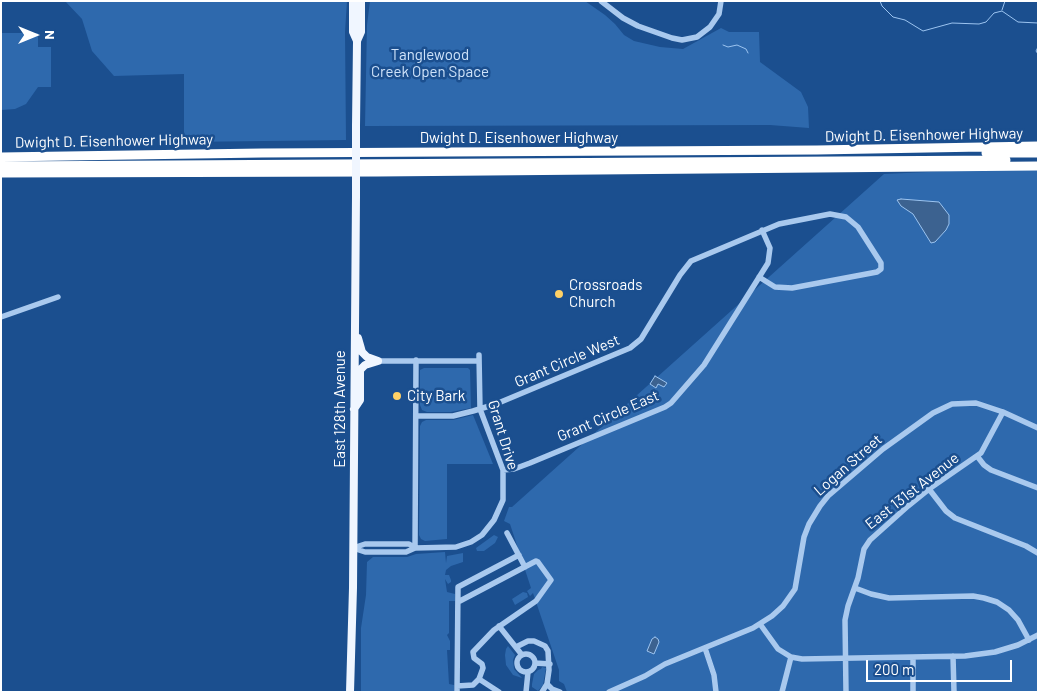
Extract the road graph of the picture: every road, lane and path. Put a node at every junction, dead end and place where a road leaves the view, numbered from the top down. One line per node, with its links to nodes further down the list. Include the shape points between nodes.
1 (353, 1): 5 (main road, via 352,32)
2 (361, 1): 5 (main road, via 361,32)
3 (601, 1): 4 (street, via 633,24 672,38 690,39 708,30 717,18)
4 (721, 1)
5 (357, 41): 18 (main road, East 128th Avenue, bridge)
6 (1038, 146): 8 (highway, Dwight D. Eisenhower Highway)
7 (1038, 153): 10 (highway)
8 (1, 157)
9 (1038, 160): 11 (highway)
10 (1, 161)
11 (1, 166)
12 (1038, 166): 13 (highway, Dwight D. Eisenhower Highway)
13 (1, 173)
14 (762, 230): 15 (street, Grant Circle East, via 770,255); 15 (street, Grant Circle West, via 830,214 839,215 858,227 878,257 881,269 792,288 775,287); 22 (street, Grant Circle West, via 691,261 636,345)
15 (760, 278): 27 (street, Grant Circle East, via 704,365 665,407 530,463)
16 (58, 297): 17 (street)
17 (1, 317)
18 (354, 321): 19 (main road, via 362,352); 21 (main road, East 128th Avenue)
19 (378, 360): 20 (street); 21 (main road, via 360,370 360,400)
20 (416, 360): 22 (street, Grant Drive, via 479,358); 24 (street)
21 (354, 409): 31 (main road, East 128th Avenue)
22 (480, 409): 24 (street, Grant Circle West, via 453,416); 27 (street, Grant Drive)
23 (1003, 412): 25 (street, Logan Street); 26 (street, East 131st Avenue, via 986,446); 38 (street, Logan Street, via 970,402 944,407 883,449 828,496 806,530 795,590 783,606)
24 (416, 416): 32 (street)
25 (1038, 428)
26 (977, 456): 28 (street, via 991,470); 29 (street, East 131st Avenue)
27 (503, 470): 32 (street, Grant Drive, via 503,500 494,520 482,535 456,547)
28 (1038, 488)
29 (930, 489): 33 (street, via 946,512 960,522); 36 (street, East 131st Avenue, via 868,542)
30 (507, 533): 34 (street)
31 (353, 548): 32 (street, Grant Drive, via 365,552 406,552); 56 (main road, East 128th Avenue)
32 (415, 548)
33 (1038, 553)
34 (519, 555): 35 (street); 37 (street, via 458,587)
35 (525, 567): 37 (street); 39 (street, via 538,562 551,580 536,602)
36 (855, 588): 41 (street, via 889,598 984,598 1009,610); 47 (street, East 131st Avenue, via 846,612)
37 (458, 602): 54 (street)
38 (760, 624): 43 (street, Logan Street); 46 (street, via 775,646)
39 (500, 626): 42 (street); 52 (street, via 473,652 483,668)
40 (1038, 636): 41 (street)
41 (1029, 640): 45 (street, via 995,652)
42 (516, 647): 44 (street); 50 (street, via 528,641 540,642 548,652)
43 (705, 648): 55 (street, Logan Street, via 665,664); 62 (street)
44 (522, 655): 49 (street, via 532,656); 51 (street, via 517,661 518,666)
45 (953, 656): 48 (street); 66 (street)
46 (791, 657): 47 (street); 63 (street)
47 (846, 657): 48 (street); 64 (street, East 131st Avenue)
48 (913, 657): 65 (street)
49 (535, 663): 50 (street); 51 (street)
50 (550, 664): 53 (street)
51 (528, 672): 58 (street)
52 (479, 679): 54 (street, via 473,685); 57 (street)
53 (547, 684): 59 (street); 60 (street)
54 (457, 689)
55 (618, 690): 61 (street, Logan Street)
56 (350, 692)
57 (498, 692)
58 (526, 692)
59 (542, 692)
60 (560, 692)
61 (609, 692)
62 (716, 692)
63 (782, 692)
64 (846, 692)
65 (913, 692)
66 (954, 692)

